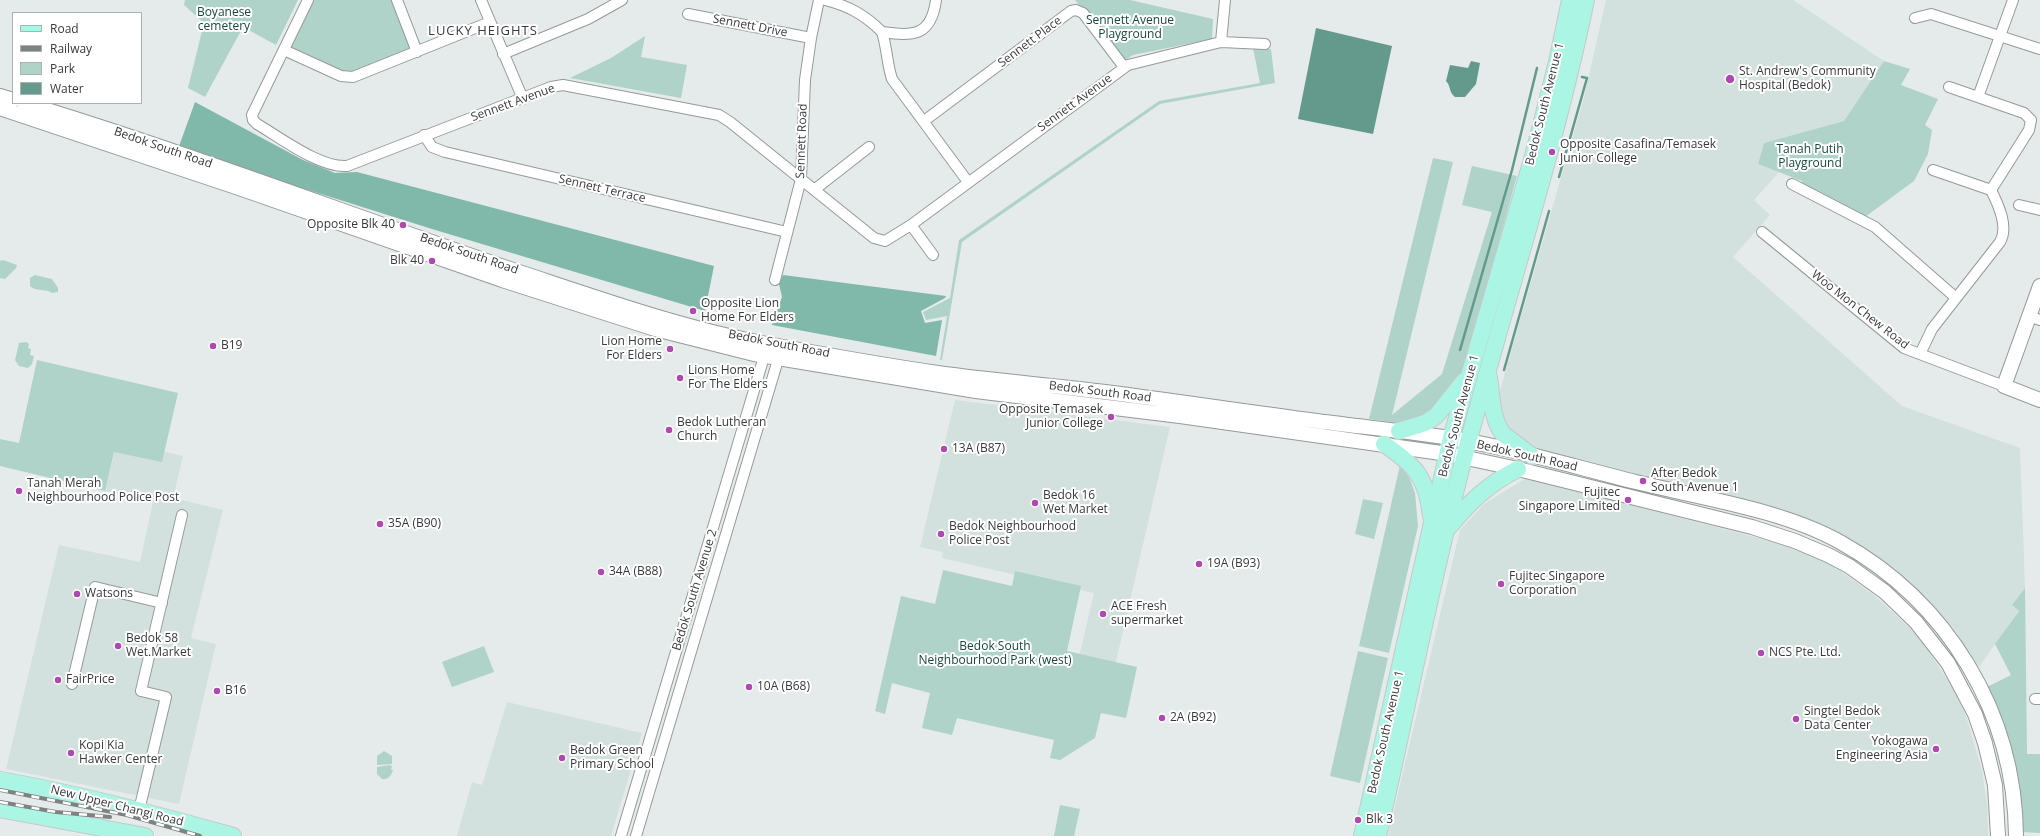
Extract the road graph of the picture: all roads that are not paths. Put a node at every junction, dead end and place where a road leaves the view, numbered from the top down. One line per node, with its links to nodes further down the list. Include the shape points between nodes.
1 (308, 0): 21 (street)
2 (397, 0): 22 (street)
3 (481, 0): 14 (street)
4 (622, 0): 23 (street, via 588,19)
5 (820, 0): 17 (street, Sennett Road)
6 (826, 0): 15 (street, via 858,12)
7 (936, 0): 15 (street, via 934,14 928,26 919,32 909,36)
8 (1225, 0): 18 (street)
9 (1570, 0): 55 (main road, Bedok South Avenue 1, via 1535,149)
10 (1586, 0): 53 (main road, Bedok South Avenue 1, via 1572,68)
11 (2013, 0): 16 (street)
12 (688, 14): 17 (street, Sennett Drive)
13 (1915, 18): 16 (street, via 1931,14)
14 (490, 22): 22 (street); 23 (street)
15 (882, 32): 32 (street, via 892,79)
16 (2002, 35): 20 (street); 27 (street)
17 (811, 38): 36 (street, Sennett Road, via 805,80)
18 (1221, 42): 19 (street, Sennett Avenue); 24 (street, Sennett Avenue, via 1139,61)
19 (1265, 44)
20 (2040, 49)
21 (284, 50): 22 (street, via 349,78); 33 (street, Sennett Avenue, via 252,115 253,120 323,162 338,167 347,166)
22 (417, 52)
23 (503, 54): 28 (street)
24 (1124, 67): 32 (street, Sennett Place, via 1083,13 1071,11); 37 (street, Sennett Avenue)
25 (1949, 87): 27 (street)
26 (0, 96): 29 (main road)
27 (1978, 97): 40 (street, via 2024,113 2030,120 2029,130)
28 (523, 99): 33 (street, Sennett Avenue); 36 (street, Sennett Avenue, via 551,87 563,85 719,115)
29 (12, 100)
30 (27, 104): 51 (main road, Bedok South Road, via 181,154 462,253 657,317)
31 (0, 108): 51 (main road, Bedok South Road, via 203,175 502,280 655,329)
32 (924, 121): 37 (street)
33 (424, 135): 44 (street, Sennett Terrace, via 432,147 445,152)
34 (869, 147): 39 (street)
35 (1934, 170): 40 (street)
36 (801, 179): 39 (street, Sennett Avenue); 44 (street, Sennett Road)
37 (968, 182): 43 (street, Sennett Avenue)
38 (1792, 184): 49 (street, via 1875,227)
39 (814, 190): 43 (street, Sennett Avenue, via 874,238 889,239)
40 (1991, 190): 49 (street, via 2004,227 2002,239)
41 (2018, 205): 42 (street)
42 (2040, 210)
43 (911, 225): 46 (street)
44 (787, 232): 47 (street, Sennett Road)
45 (1762, 232): 52 (street, Woo Mon Chew Road, via 1904,348)
46 (933, 255)
47 (775, 280)
48 (2040, 286): 50 (main road)
49 (1955, 297): 52 (street, via 1932,329)
50 (2034, 318): 56 (main road)
51 (773, 351): 54 (main road, Bedok South Road); 76 (street, Bedok South Avenue 2); 77 (street, Bedok South Avenue 2)
52 (1920, 354): 56 (street, Woo Mon Chew Road)
53 (1488, 367): 59 (main road, Bedok South Avenue 1); 62 (main road, via 1493,414 1500,430)
54 (906, 374): 58 (main road, Bedok South Road); 60 (main road, Bedok South Road, via 976,390)
55 (1470, 374): 58 (main road, via 1436,416 1425,423); 61 (main road, Bedok South Avenue 1)
56 (2004, 386): 57 (main road)
57 (2040, 400)
58 (1399, 431): 61 (main road, Bedok South Road)
59 (1468, 442): 61 (main road, Bedok South Road); 62 (main road, Bedok South Road); 63 (main road, Bedok South Avenue 1)
60 (1384, 444): 61 (main road, Bedok South Road); 66 (main road, via 1402,456 1424,483)
61 (1450, 446): 63 (main road, Bedok South Road); 66 (main road, Bedok South Avenue 1)
62 (1532, 456): 81 (main road, Bedok South Road, via 1788,520 1834,539 1878,566 1932,614 1976,678 1991,708 2008,760 2015,806)
63 (1464, 457): 64 (main road, Bedok South Road); 66 (main road, Bedok South Avenue 1)
64 (1518, 469): 66 (main road, via 1487,487); 80 (main road, Bedok South Road, via 1776,534 1823,552 1867,578 1916,622 1962,687 1975,714 1987,750 1995,785)
65 (182, 515): 67 (street)
66 (1440, 529): 78 (main road, Bedok South Avenue 1); 79 (main road, Bedok South Avenue 1, via 1422,634)
67 (162, 603): 68 (street, via 95,587); 70 (street, via 141,691 166,697)
68 (72, 684)
69 (0, 780): 70 (main road, New Upper Changi Road)
70 (140, 807): 73 (main road); 74 (main road); 75 (main road, New Upper Changi Road)
71 (0, 809): 72 (main road, New Upper Changi Road)
72 (95, 831): 73 (main road, New Upper Changi Road)
73 (125, 834): 74 (main road, New Upper Changi Road)
74 (143, 836)
75 (233, 836)
76 (621, 836)
77 (636, 836)
78 (1362, 836)
79 (1378, 836)
80 (1998, 836)
81 (2016, 836)

